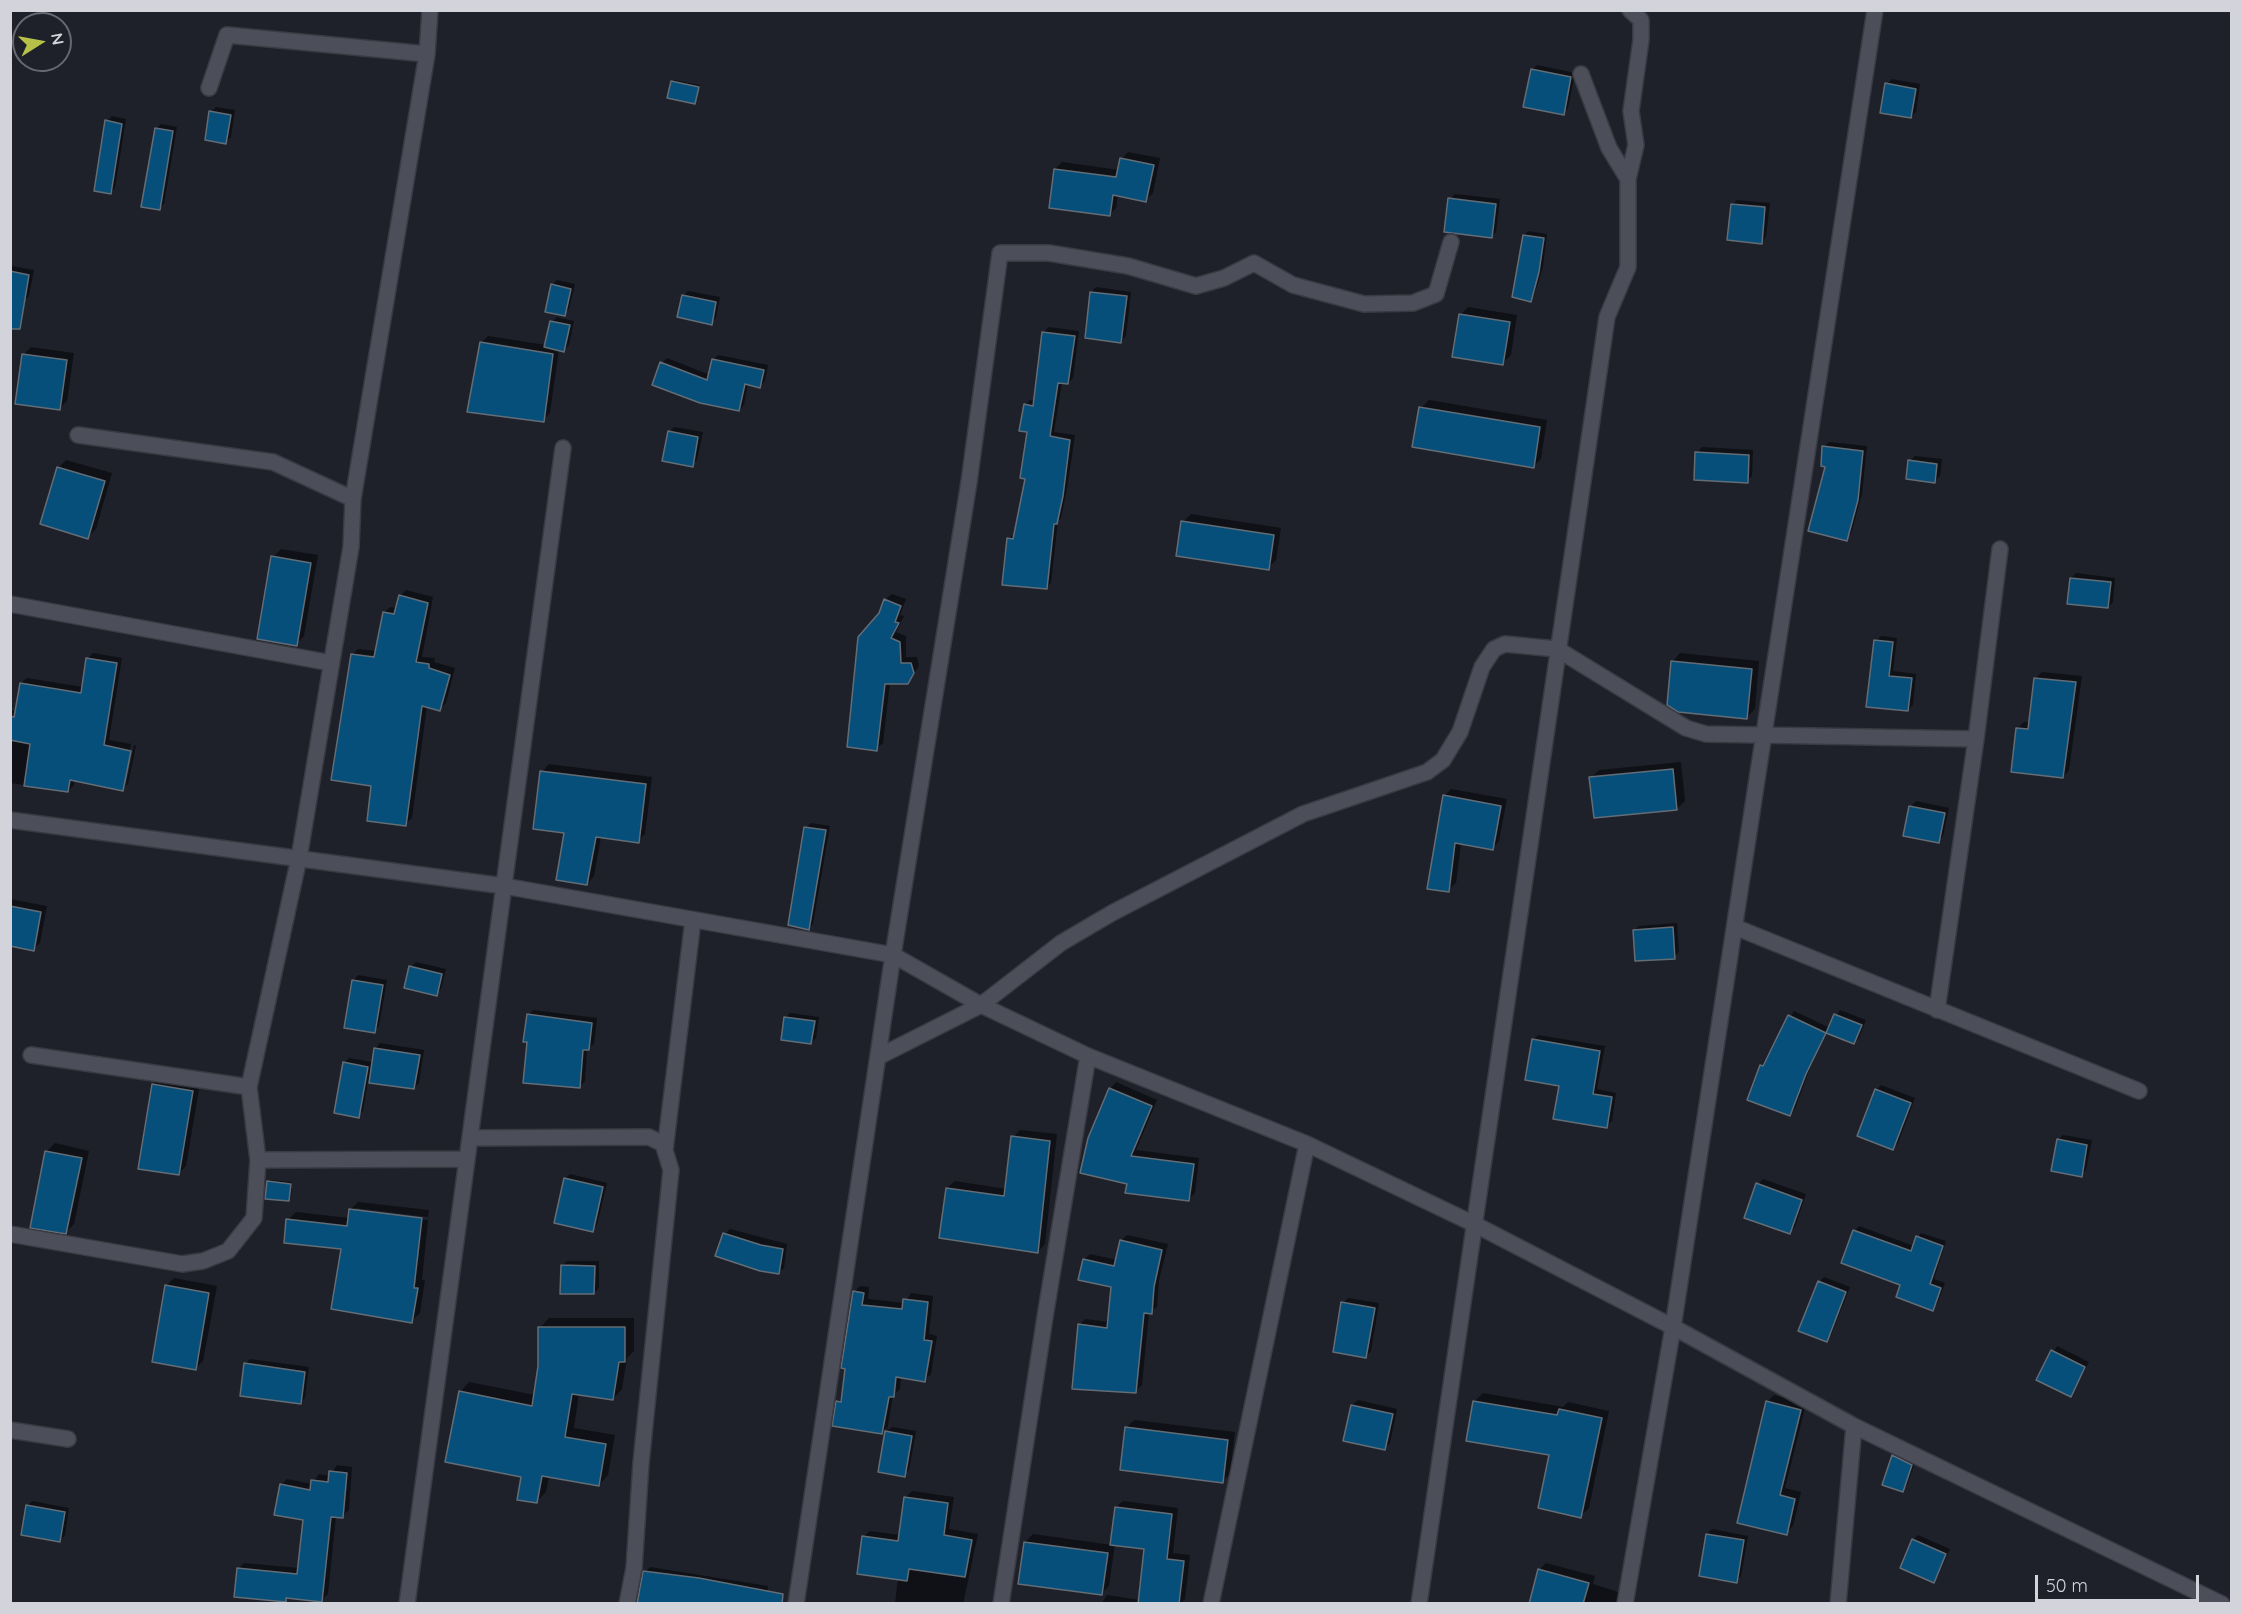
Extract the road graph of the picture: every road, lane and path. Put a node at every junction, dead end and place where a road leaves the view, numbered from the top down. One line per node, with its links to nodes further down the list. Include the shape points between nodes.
1 (430, 10): 4 (street)
2 (1630, 10): 7 (street, via 1641,20 1641,40 1631,111 1636,145)
3 (1875, 10): 16 (street)
4 (427, 54): 6 (street, via 227,35); 11 (street)
5 (1581, 74): 7 (street, via 1609,148)
6 (209, 88)
7 (1628, 179): 14 (street, via 1628,267 1607,317)
8 (1451, 242): 23 (street, via 1436,294 1413,303 1383,304 1364,304 1293,285 1254,262 1224,278 1196,286 1128,266 1049,253 1000,253 969,482)
9 (78, 435): 11 (street, via 273,462)
10 (563, 448): 20 (street)
11 (353, 499): 15 (street, via 351,547)
12 (2000, 549): 17 (street)
13 (10, 604): 15 (street)
14 (1557, 649): 16 (street, via 1686,728 1706,734); 24 (street, via 1505,644 1494,649 1482,667 1460,732 1443,760 1427,772 1303,814 1112,913 1061,943); 36 (street)
15 (332, 663): 19 (street)
16 (1764, 737): 17 (street); 22 (street)
17 (1976, 739): 25 (street)
18 (10, 820): 19 (street)
19 (299, 858): 20 (street); 29 (street)
20 (504, 886): 21 (street); 31 (street)
21 (693, 920): 23 (street); 33 (street)
22 (1735, 927): 25 (street); 38 (street)
23 (893, 955): 24 (street); 28 (street)
24 (981, 1005): 27 (street); 28 (street)
25 (1937, 1010): 30 (street)
26 (31, 1055): 29 (street)
27 (1088, 1056): 32 (street); 46 (street)
28 (878, 1057): 45 (street)
29 (249, 1087): 35 (street)
30 (2139, 1091)
31 (470, 1138): 33 (street, via 649,1137 663,1144); 34 (street)
32 (1307, 1144): 36 (street); 47 (street)
33 (665, 1150): 44 (street, via 671,1170 634,1568)
34 (467, 1159): 35 (street); 43 (street)
35 (258, 1160): 37 (street, via 254,1218 228,1251 204,1261 153,1261)
36 (1474, 1224): 38 (street); 48 (street)
37 (10, 1234)
38 (1673, 1327): 39 (street); 49 (street)
39 (1854, 1426): 42 (street); 50 (street)
40 (10, 1430): 41 (street)
41 (68, 1439)
42 (1834, 1602)
43 (407, 1604)
44 (627, 1604)
45 (796, 1604)
46 (1001, 1604)
47 (1211, 1604)
48 (1419, 1604)
49 (1624, 1604)
50 (2222, 1604)

